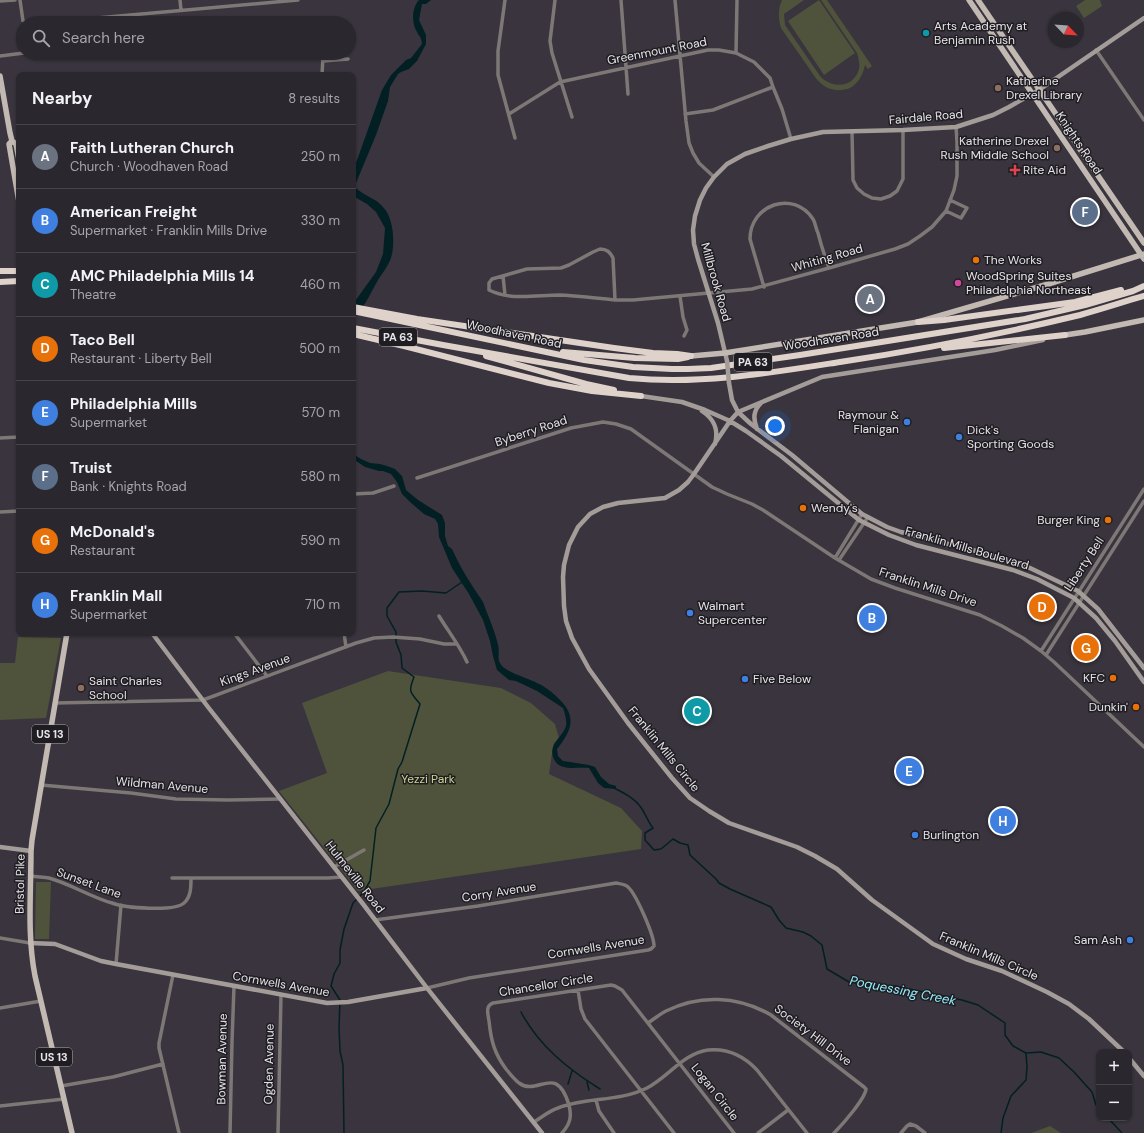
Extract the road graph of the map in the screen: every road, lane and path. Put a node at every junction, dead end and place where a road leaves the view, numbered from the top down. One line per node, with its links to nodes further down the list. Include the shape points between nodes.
1 (15, 0): 12 (street)
2 (20, 0): 14 (street)
3 (180, 0): 13 (street)
4 (298, 0): 13 (street)
5 (505, 0): 32 (street, via 497,63)
6 (554, 0): 27 (street, via 550,41)
7 (620, 0): 24 (street)
8 (675, 0): 21 (street)
9 (736, 0): 18 (street)
10 (969, 0): 31 (main road, Knights Road)
11 (978, 0): 29 (main road, Knights Road)
12 (0, 1)
13 (181, 10): 15 (street)
14 (22, 16)
15 (116, 16)
16 (1144, 18): 17 (street, Fairdale Road)
17 (1096, 50): 29 (street, Fairdale Road); 35 (street)
18 (736, 53): 21 (street, Greenmount Road, via 708,50); 28 (street, Greenmount Road, via 754,62 770,78)
19 (16, 54): 20 (street)
20 (0, 56)
21 (680, 56): 24 (street, Greenmount Road); 33 (street)
22 (336, 60): 23 (street)
23 (323, 61): 25 (street)
24 (626, 67): 27 (street, Greenmount Road); 30 (street)
25 (322, 72)
26 (0, 76): 41 (main road)
27 (560, 82): 32 (street, Greenmount Road); 34 (street)
28 (773, 87): 33 (street, via 713,110); 40 (street, Greenmount Road)
29 (1039, 90): 31 (street, Fairdale Road); 43 (main road, Knights Road)
30 (628, 94)
31 (1033, 94): 36 (street, Fairdale Road, via 993,115); 44 (main road, Knights Road)
32 (509, 114): 39 (street)
33 (685, 114): 45 (street, via 687,135 693,153 699,163)
34 (572, 117)
35 (1144, 120)
36 (956, 127): 37 (street, Fairdale Road); 47 (street, Whiting Road, via 956,176)
37 (903, 130): 38 (street, Fairdale Road); 38 (street, via 903,179 897,191 881,199 864,194 853,180)
38 (852, 132): 40 (street, Fairdale Road, via 823,132)
39 (515, 138)
40 (791, 139): 45 (street, Fairdale Road, via 745,154 727,164)
41 (12, 141): 42 (main road); 46 (main road, via 9,144)
42 (16, 144)
43 (1078, 148): 44 (main road); 49 (main road, Knights Road)
44 (1072, 153): 50 (main road, Knights Road)
45 (714, 177): 61 (street, Millbrook Road, via 700,200 694,230 694,244)
46 (16, 185)
47 (950, 200): 48 (street, Whiting Road); 48 (street, via 967,208 961,218)
48 (946, 211): 53 (street, Whiting Road, via 932,227 908,244)
49 (1125, 216): 50 (main road); 51 (main road, Knights Road)
50 (1118, 221): 52 (main road, Knights Road)
51 (1144, 244)
52 (1143, 256): 70 (main road, Woodhaven Road)
53 (829, 268): 60 (street, Whiting Road); 60 (street, via 813,219 798,206 787,203 775,204 764,209 756,218 750,234)
54 (0, 271): 55 (highway)
55 (16, 271)
56 (503, 276): 62 (street); 62 (street, Whiting Road, via 492,279 489,290); 65 (street, via 533,268 561,268 593,252 605,249 613,258)
57 (16, 281): 58 (highway)
58 (0, 282)
59 (1144, 286): 70 (highway, via 1075,302); 76 (highway, Woodhaven Road / PA 63, via 1085,305 1025,319 711,368 633,367)
60 (764, 287): 61 (street, Whiting Road)
61 (709, 293): 63 (street, Whiting Road); 78 (street, Millbrook Road)
62 (505, 295): 65 (street, Whiting Road, via 525,298 560,295)
63 (680, 296): 65 (street, Whiting Road); 74 (street, via 687,330)
64 (1144, 296): 77 (highway, Woodhaven Road / PA 63, via 1081,314)
65 (615, 300)
66 (356, 308): 68 (highway)
67 (356, 311): 68 (highway, Woodhaven Road / PA 63)
68 (362, 311): 76 (highway, Woodhaven Road / PA 63); 79 (highway, via 606,347)
69 (1144, 320): 73 (main road)
70 (918, 322): 78 (main road, Woodhaven Road)
71 (356, 329): 75 (highway, Woodhaven Road / PA 63)
72 (356, 335): 80 (highway, via 548,383 592,392)
73 (1065, 335): 77 (highway); 81 (street, via 994,350 822,377)
74 (684, 336)
75 (444, 345): 77 (highway, Woodhaven Road / PA 63, via 630,378 668,381 781,372); 80 (highway, via 586,384)
76 (527, 348): 79 (highway, via 635,358 678,359)
77 (908, 352)
78 (725, 353): 79 (main road, Woodhaven Road); 83 (street, Millbrook Road, bridge, via 732,400)
79 (691, 356)
80 (641, 396): 82 (street, via 682,402)
81 (762, 402): 83 (street); 85 (street, via 754,413)
82 (695, 407): 84 (street); 89 (street, via 713,422 717,433)
83 (738, 412): 84 (street); 85 (street, Franklin Mills Boulevard)
84 (730, 421): 89 (street); 100 (street, Franklin Mills Boulevard, via 781,456)
85 (757, 429): 98 (street, Franklin Mills Boulevard)
86 (16, 437): 87 (street)
87 (0, 438)
88 (649, 442): 90 (street, Franklin Mills Drive); 91 (street, Byberry Road, via 631,429 603,422 571,428)
89 (714, 446): 90 (street)
90 (694, 474): 102 (street, Franklin Mills Drive, via 721,492 770,514); 148 (street, Franklin Mills Circle, via 679,490 665,498 618,503 590,514 578,527 569,545 563,577 566,621 589,669 628,723 682,790 709,811 729,823 816,856 934,944 1005,973 1069,1004)
91 (417, 478)
92 (394, 486): 94 (street, via 373,493)
93 (1144, 489): 104 (street, Liberty Bell)
94 (356, 494)
95 (1144, 501): 105 (street, Liberty Bell)
96 (16, 511): 97 (street)
97 (0, 512)
98 (862, 514): 99 (street, Franklin Mills Boulevard); 100 (street)
99 (868, 517): 101 (street); 104 (street, Franklin Mills Boulevard, via 900,532 992,555 1030,568)
100 (859, 520): 101 (street, Franklin Mills Boulevard); 102 (street)
101 (864, 523): 103 (street); 106 (street, Franklin Mills Boulevard, via 916,545 1014,570)
102 (834, 558): 103 (street, Franklin Mills Drive)
103 (840, 560): 115 (street, Franklin Mills Drive, via 871,579 980,615)
104 (1078, 591): 105 (street, Franklin Mills Boulevard); 106 (street, Liberty Bell)
105 (1084, 596): 107 (street, Liberty Bell); 118 (street, Franklin Mills Boulevard, via 1098,609)
106 (1074, 598): 107 (street, Franklin Mills Boulevard); 115 (street, Liberty Bell)
107 (1079, 603): 116 (street, Liberty Bell); 120 (street, Franklin Mills Boulevard, via 1096,618 1115,641)
108 (439, 616): 113 (street)
109 (66, 636): 122 (main road, Bristol Pike / US 13)
110 (154, 636): 121 (street, Hulmeville Road)
111 (236, 636): 119 (street)
112 (344, 636): 114 (street)
113 (457, 644): 114 (street, Kings Avenue, via 393,637 371,638); 117 (street)
114 (346, 647): 119 (street, Kings Avenue)
115 (1041, 651): 116 (street, Franklin Mills Drive)
116 (1046, 655): 123 (street, Franklin Mills Drive)
117 (467, 662)
118 (1144, 668)
119 (267, 676): 121 (street, Kings Avenue)
120 (1144, 682)
121 (203, 700): 122 (street, Kings Avenue); 125 (street, Hulmeville Road)
122 (55, 703): 124 (main road, Bristol Pike / US 13)
123 (1144, 747)
124 (41, 785): 125 (street, Wildman Avenue, via 176,799); 128 (main road, Bristol Pike / US 13)
125 (281, 799): 129 (street, Hulmeville Road)
126 (0, 847): 128 (street)
127 (364, 850): 129 (street)
128 (31, 851): 130 (main road, Bristol Pike / US 13)
129 (334, 867): 131 (street, Hulmeville Road)
130 (31, 876): 134 (street, Sunset Lane, via 50,879); 137 (main road, Bristol Pike / US 13)
131 (342, 877): 133 (street); 135 (street, Hulmeville Road)
132 (172, 878): 133 (street)
133 (191, 878): 134 (street, Sunset Lane, via 188,898 177,907 165,909)
134 (121, 905): 139 (street)
135 (375, 920): 138 (street, Corry Avenue, via 616,883 631,890 654,940); 142 (street, Hulmeville Road)
136 (0, 938): 137 (street, Cornwells Avenue)
137 (30, 943): 139 (street, Cornwells Avenue, via 55,944); 145 (main road, Bristol Pike / US 13)
138 (654, 946): 142 (street, Cornwells Avenue, via 648,950 490,974)
139 (116, 964): 140 (street, Cornwells Avenue)
140 (173, 975): 141 (street, Cornwells Avenue); 150 (street, via 159,1043)
141 (234, 986): 144 (street, Cornwells Avenue); 163 (street, Bowman Avenue)
142 (427, 988): 144 (street, Cornwells Avenue, via 340,1003); 160 (street, Hulmeville Road)
143 (578, 990): 147 (street, Chancellor Circle, via 611,985 618,988); 154 (street, via 585,1019); 157 (street, Chancellor Circle, via 493,1003 487,1011 495,1050 514,1078 520,1084 530,1087 547,1083 557,1085 564,1092)
144 (281, 995): 164 (street, Ogden Avenue)
145 (41, 1001): 146 (street); 153 (main road, Bristol Pike / US 13)
146 (0, 1008)
147 (648, 1023): 151 (street, Chancellor Circle); 172 (street, Society Hill Drive, via 677,1006 706,999 739,1002 771,1015 866,1089)
148 (1121, 1049)
149 (1132, 1062): 152 (street)
150 (163, 1064): 153 (street, via 113,1077); 162 (street)
151 (680, 1064): 154 (street); 159 (street, via 704,1051 721,1050 733,1053 757,1070); 169 (street, Logan Circle)
152 (1144, 1076)
153 (61, 1086): 155 (main road, Bristol Pike / US 13)
154 (640, 1091): 156 (street); 168 (street)
155 (64, 1099): 158 (street); 161 (main road, Bristol Pike / US 13)
156 (596, 1100): 157 (street); 167 (street, via 599,1111)
157 (568, 1104): 160 (street); 166 (street, Chancellor Circle, via 570,1122)
158 (0, 1106)
159 (788, 1110): 170 (street); 171 (street)
160 (534, 1122): 165 (street, Hulmeville Road)
161 (72, 1133)
162 (178, 1133)
163 (230, 1133)
164 (278, 1133)
165 (542, 1133)
166 (562, 1133)
167 (614, 1133)
168 (674, 1133)
169 (734, 1133)
170 (758, 1133)
171 (806, 1133)
172 (834, 1133)
173 (901, 1133): 174 (street, via 910,1124)
174 (925, 1133)

